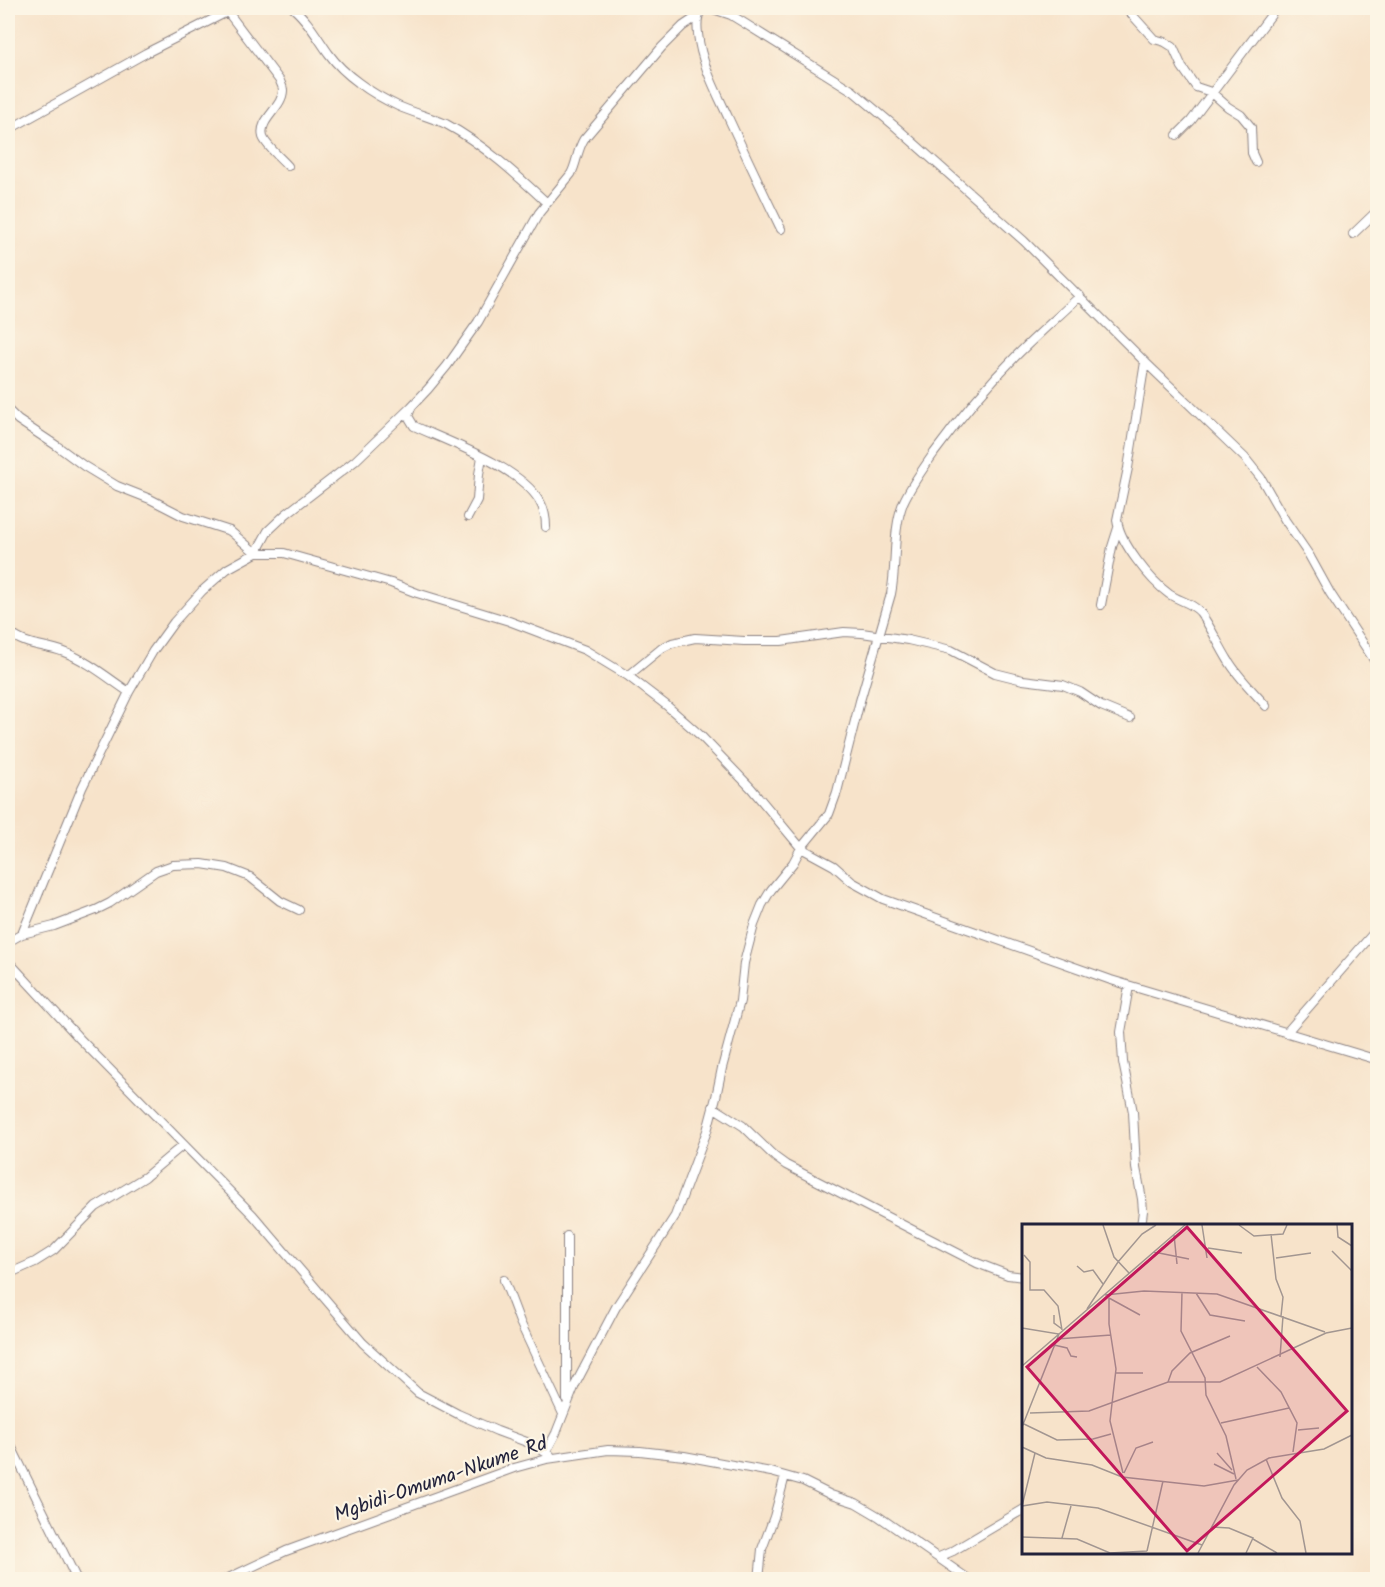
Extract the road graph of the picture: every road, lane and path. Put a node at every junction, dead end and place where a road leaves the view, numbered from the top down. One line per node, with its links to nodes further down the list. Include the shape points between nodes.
1 (235, 8): 7 (street)
2 (293, 8): 14 (street, via 330,56 359,83 399,107 462,134)
3 (702, 8): 8 (street)
4 (710, 8): 18 (street, via 744,23 853,91 1024,241)
5 (1126, 8): 9 (street, via 1154,39 1173,47 1196,87)
6 (1274, 8): 9 (street)
7 (226, 11): 10 (street); 13 (street, via 280,81 283,90 263,127 263,137)
8 (698, 16): 14 (street, via 662,47 584,139 571,174); 16 (street, via 703,56)
9 (1211, 92): 11 (street); 12 (street, via 1251,127)
10 (8, 130)
11 (1177, 135)
12 (1256, 162)
13 (288, 166)
14 (547, 203): 20 (street, via 478,322)
15 (1377, 210): 17 (street)
16 (781, 229)
17 (1353, 234)
18 (1080, 296): 19 (street); 29 (street, via 986,389 912,485 903,505 894,577)
19 (1145, 362): 25 (street); 30 (street, via 1226,438 1261,478)
20 (411, 407): 22 (street, via 408,416 414,426); 26 (street, via 355,461 286,514 268,531)
21 (8, 410): 26 (street, via 109,481 183,516 231,531)
22 (482, 457): 23 (street, via 477,500); 24 (street, via 530,490 545,514)
23 (468, 517)
24 (546, 526)
25 (1118, 528): 27 (street); 33 (street, via 1139,563 1159,585 1201,614 1228,661)
26 (256, 553): 31 (street, via 284,553 509,621 585,650); 32 (street, via 227,569 201,591 164,636)
27 (1101, 605)
28 (8, 632): 32 (street, via 24,642 76,657)
29 (878, 636): 31 (street, via 844,632 781,641 695,638 662,648); 34 (street, via 951,651 995,673 1063,685); 35 (street, via 837,792 829,814)
30 (1377, 666)
31 (628, 676): 35 (street, via 701,736)
32 (129, 692): 38 (street, via 82,788)
33 (1266, 706)
34 (1130, 718)
35 (801, 848): 41 (street, via 883,899); 44 (street, via 771,890 754,925 740,1001)
36 (299, 910): 38 (street, via 280,901 250,877 227,868 190,863 156,871 88,914)
37 (1377, 928): 42 (street)
38 (22, 934): 39 (street)
39 (8, 942)
40 (8, 961): 45 (street)
41 (1129, 986): 42 (street); 46 (street, via 1121,1032 1133,1112)
42 (1286, 1033): 43 (street)
43 (1377, 1060)
44 (713, 1107): 49 (street, via 742,1126 786,1166 977,1263); 51 (street, via 675,1216 615,1307)
45 (183, 1145): 48 (street, via 145,1177 96,1207 54,1250); 54 (street, via 253,1215 363,1343 418,1393)
46 (1141, 1224)
47 (567, 1236): 51 (street)
48 (8, 1274)
49 (1022, 1278)
50 (504, 1280): 52 (street)
51 (567, 1403): 52 (street)
52 (563, 1414): 54 (street)
53 (8, 1440): 60 (street)
54 (546, 1452): 55 (street)
55 (553, 1458): 56 (street, Mgbidi-Omuma-Nkume Rd, via 608,1450 640,1451); 59 (street, Mgbidi-Omuma-Nkume Rd, via 514,1468 286,1551)
56 (785, 1476): 58 (street, Mgbidi-Omuma-Nkume Rd, via 856,1503); 61 (street, via 762,1548)
57 (1022, 1510): 58 (street)
58 (939, 1557): 62 (street, Mgbidi-Omuma-Nkume Rd)
59 (226, 1579)
60 (77, 1580)
61 (759, 1580)
62 (970, 1580)

